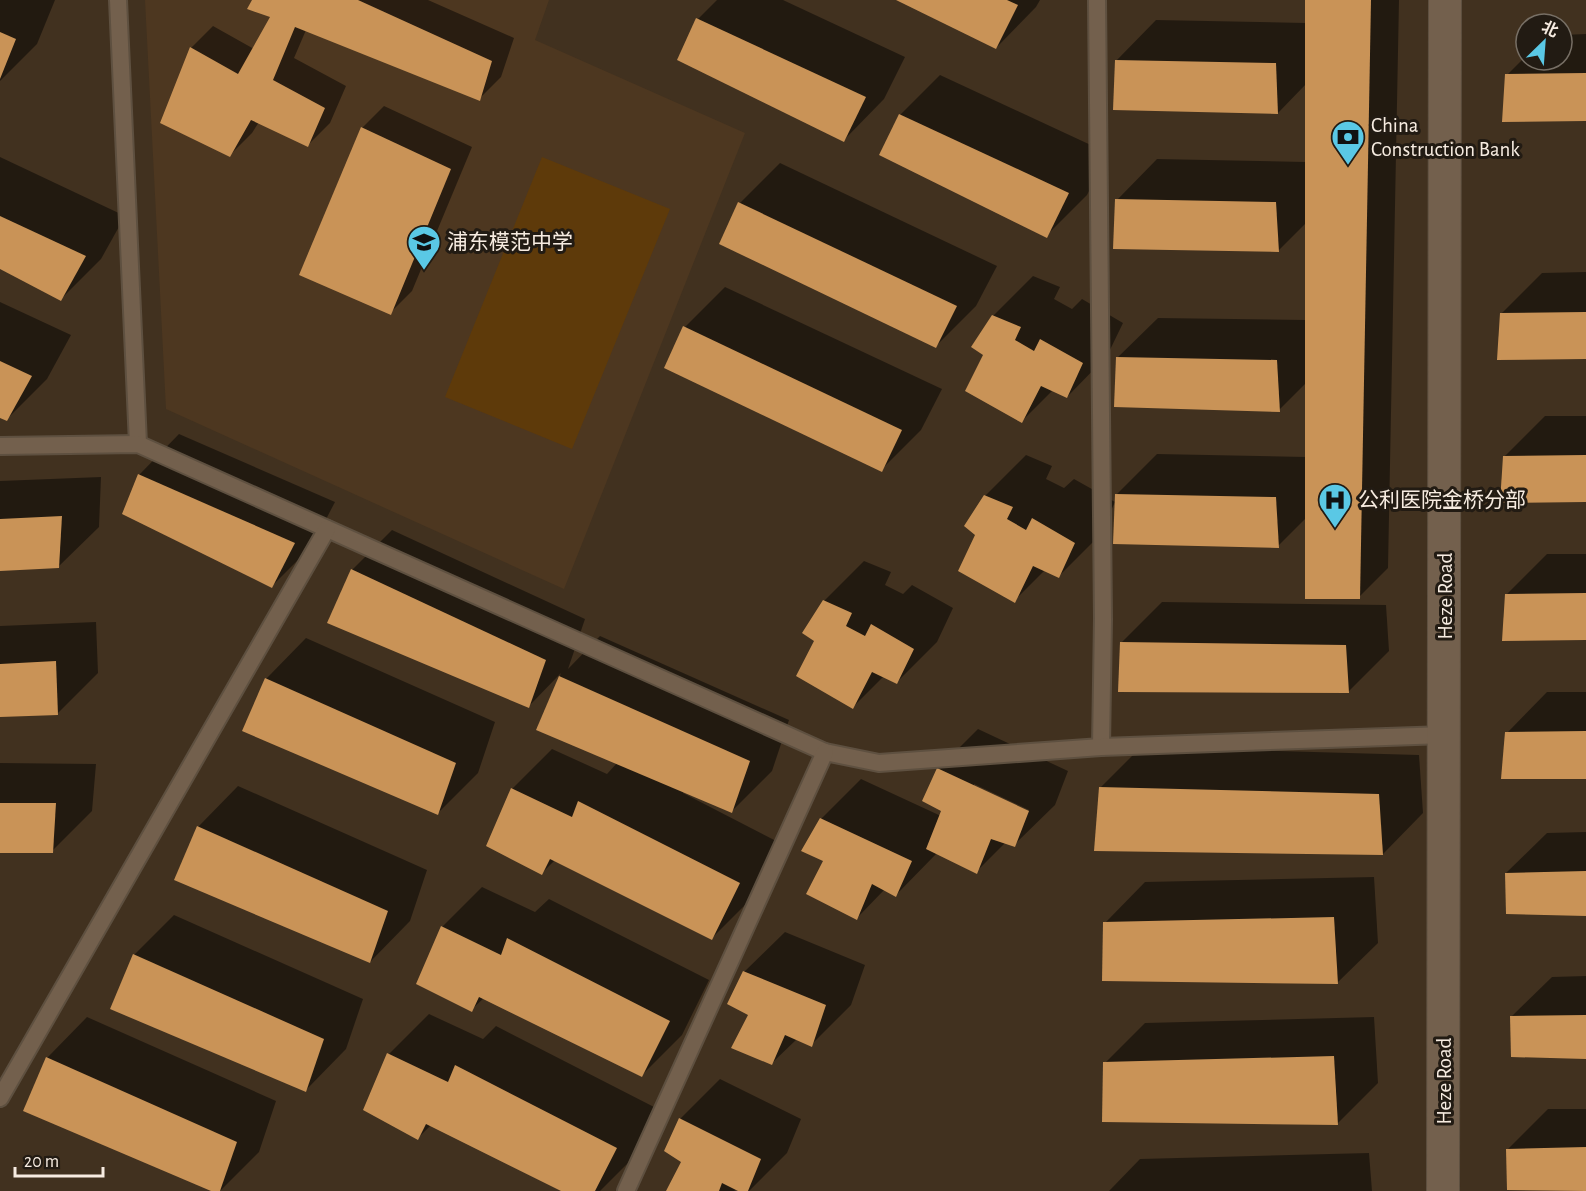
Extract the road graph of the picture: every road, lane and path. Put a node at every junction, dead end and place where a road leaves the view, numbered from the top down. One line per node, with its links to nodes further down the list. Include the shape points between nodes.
1 (118, 0): 4 (lane)
2 (1097, 0): 8 (lane)
3 (1445, 0): 7 (street, Heze Road)
4 (138, 444): 5 (lane); 6 (lane)
5 (0, 446)
6 (327, 529): 9 (lane); 10 (lane)
7 (1445, 735): 8 (lane); 12 (street, Heze Road)
8 (1101, 747): 9 (lane, via 879,763)
9 (825, 752): 11 (lane)
10 (0, 1098)
11 (626, 1191)
12 (1443, 1191)

